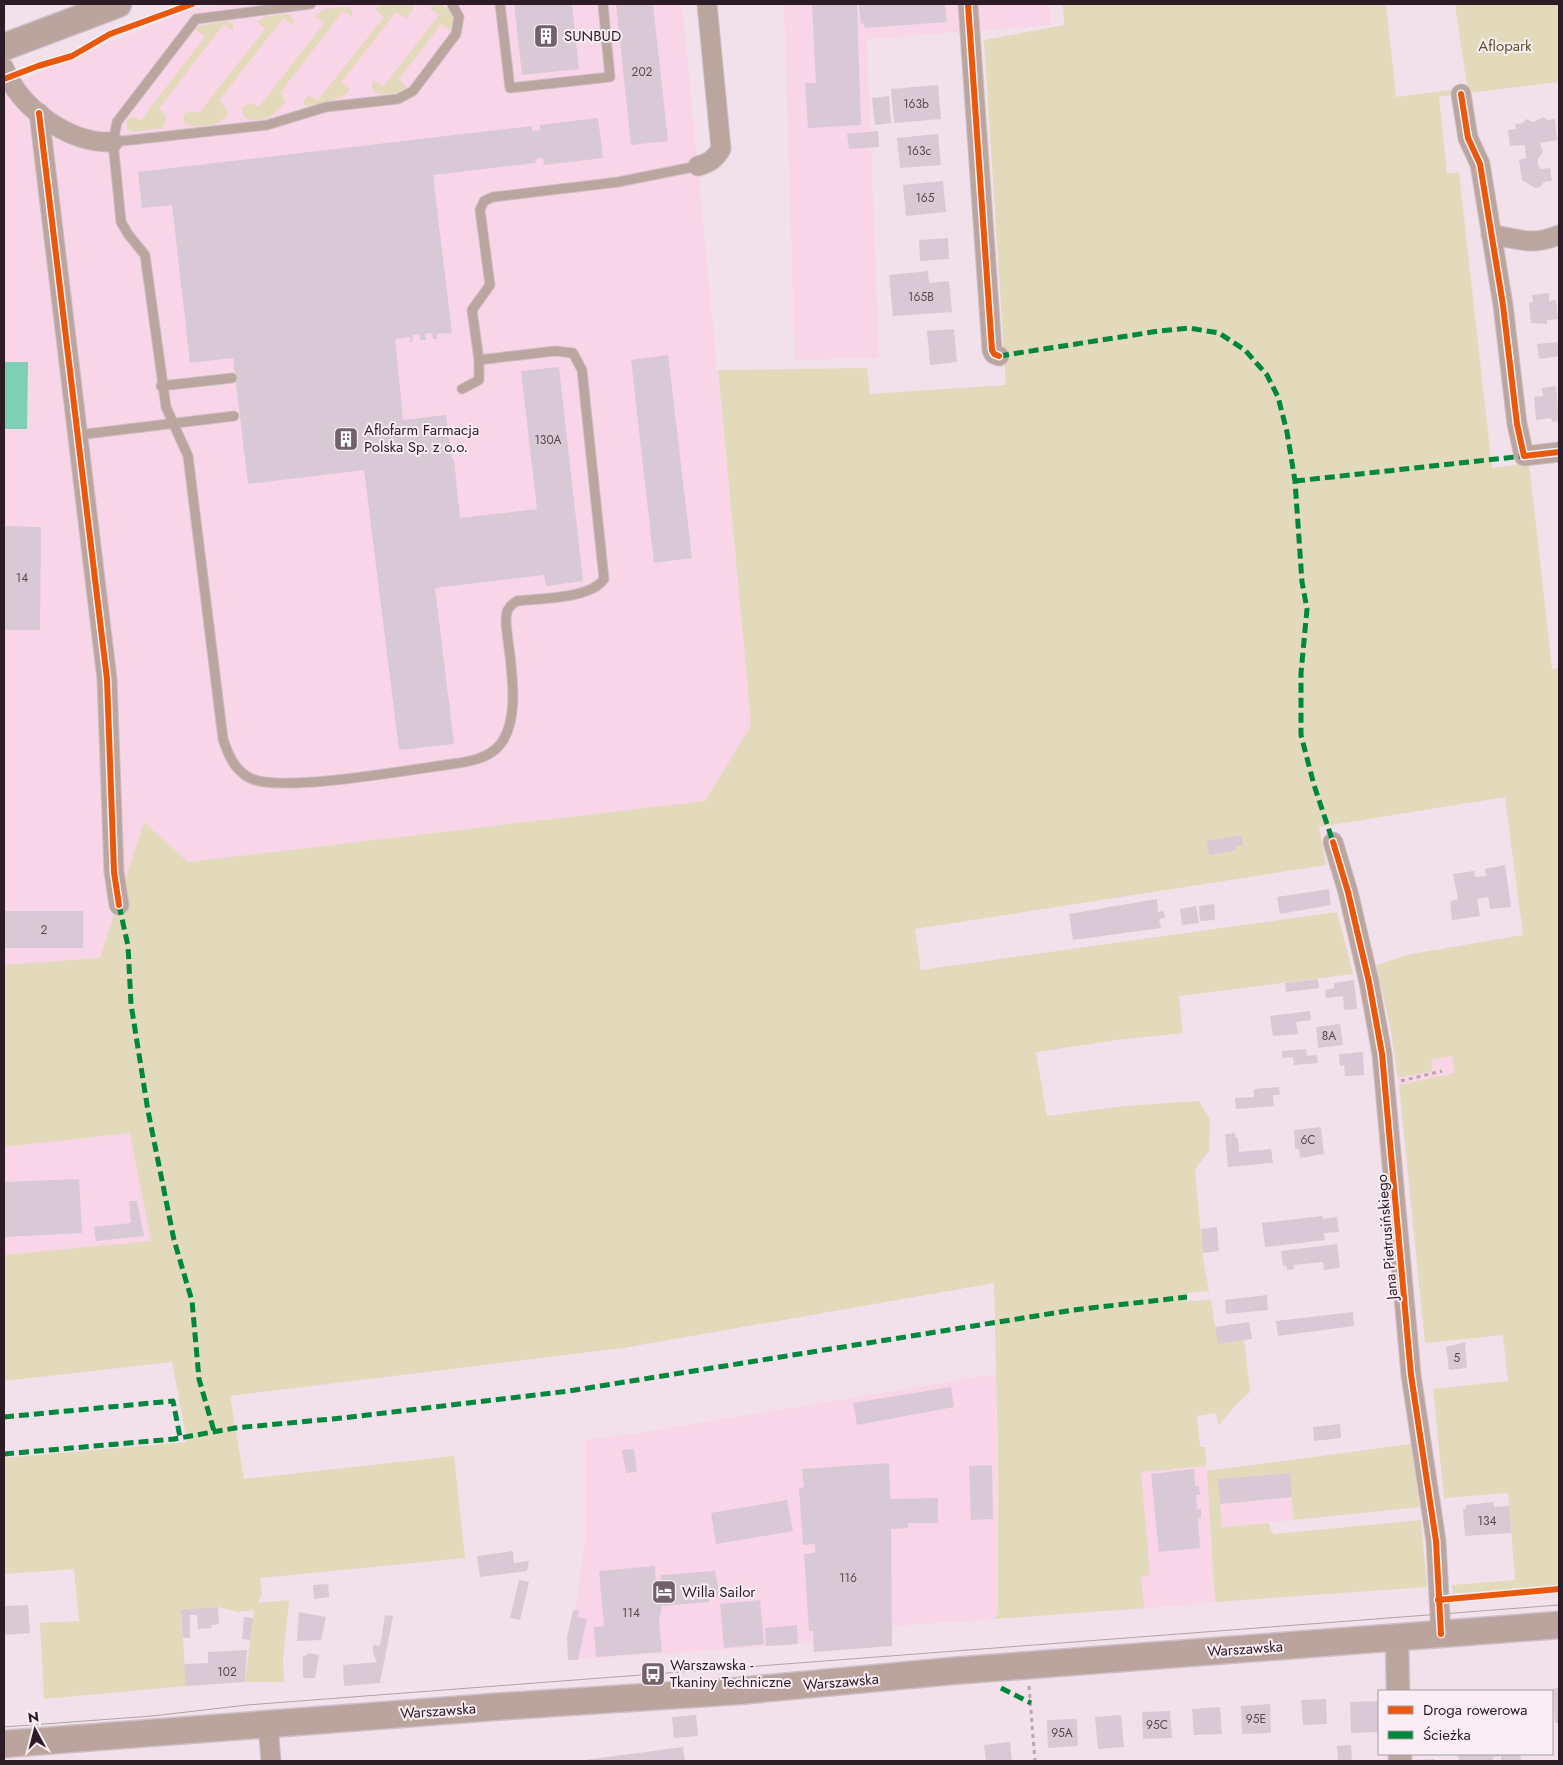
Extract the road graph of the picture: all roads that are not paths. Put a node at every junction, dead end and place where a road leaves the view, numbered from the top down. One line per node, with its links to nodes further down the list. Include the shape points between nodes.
1 (118, 4): 8 (main road)
2 (311, 4): 12 (lane, via 196,19 117,122)
3 (452, 4): 12 (lane, via 459,17 456,34 406,96 326,107 267,125)
4 (500, 4): 5 (lane, via 510,88 610,77)
5 (603, 4)
6 (707, 4): 13 (street, via 721,149 717,157)
7 (968, 4): 16 (street, via 992,350)
8 (4, 47)
9 (4, 68): 11 (street, via 18,94)
10 (1461, 94): 14 (street, via 1468,138 1480,164)
11 (39, 113): 12 (street, via 79,138); 23 (street)
12 (113, 142): 19 (lane, via 121,222 139,245 147,264)
13 (698, 166): 17 (lane, via 618,182 493,197 484,202 480,210 490,286 472,310)
14 (1491, 234): 15 (street, via 1526,242); 24 (street, via 1524,456)
15 (1559, 235)
16 (999, 356)
17 (479, 360): 20 (lane, via 479,380); 22 (lane, via 555,351 573,353 582,370 604,579 588,592 517,601 510,605 506,623 513,710 510,726 505,739 492,752 459,763 275,784 260,782 236,768 228,754 220,723 188,456)
18 (232, 378): 19 (lane)
19 (161, 386): 22 (lane)
20 (462, 389)
21 (234, 416): 22 (lane)
22 (172, 423): 23 (lane)
23 (78, 435): 26 (street, via 107,679)
24 (1559, 452)
25 (1333, 842): 28 (street, Jana Pietrusińskiego, via 1370,982 1382,1054 1411,1374 1436,1541)
26 (118, 905)
27 (1559, 1624): 28 (main road, Warszawska)
28 (1441, 1634): 29 (main road, Warszawska)
29 (1397, 1637): 30 (street); 31 (main road, Warszawska, via 738,1691)
30 (1398, 1690)
31 (268, 1724): 32 (main road, Warszawska); 33 (street)
32 (4, 1744)
33 (271, 1761)

